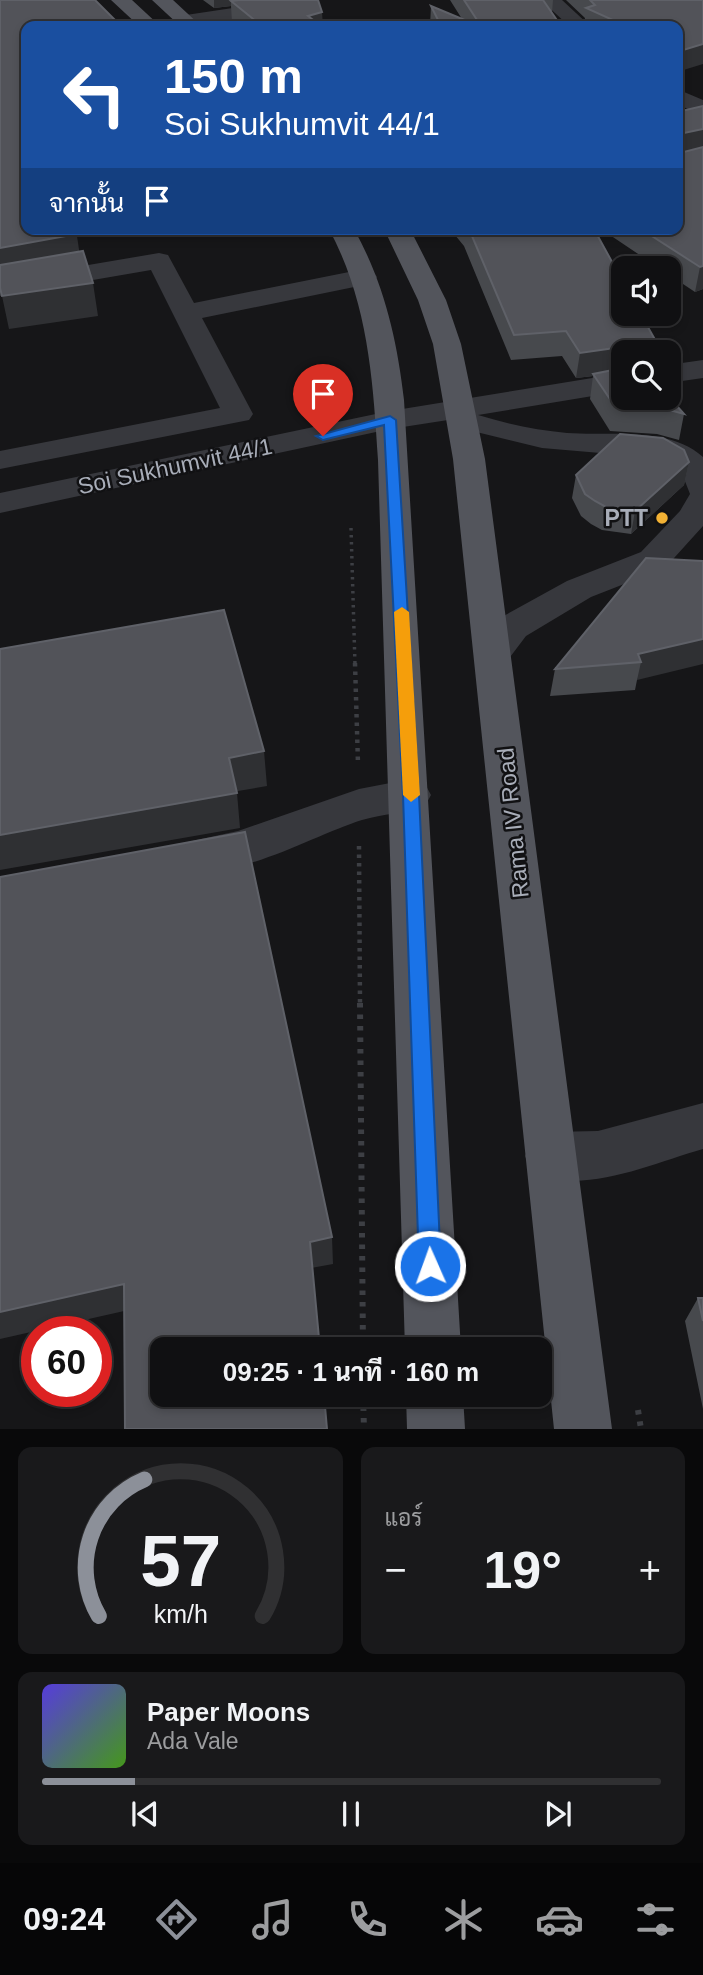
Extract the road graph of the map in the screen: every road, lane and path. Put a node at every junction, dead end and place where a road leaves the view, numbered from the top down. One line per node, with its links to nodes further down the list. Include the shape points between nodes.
1 (121, 0): 5 (main road)
2 (162, 0): 6 (main road)
3 (551, 0): 8 (street)
4 (259, 10): 7 (street)
5 (144, 21)
6 (185, 21)
7 (203, 21)
8 (574, 21)
9 (683, 98): 10 (street)
10 (703, 108)
11 (344, 235): 13 (main road)
12 (400, 235): 19 (main road, Rama IV Road, via 432,300)
13 (364, 276): 15 (street); 20 (main road, via 376,312)
14 (0, 288): 15 (street, via 159,261)
15 (185, 313): 21 (street, via 238,414)
16 (703, 369): 17 (street)
17 (681, 372)
18 (611, 384): 19 (street, Soi Sukhumvit 44/1)
19 (462, 414): 20 (street, Soi Sukhumvit 44/1); 22 (street, via 484,427 564,442 664,450 692,463); 25 (main road, Rama IV Road)
20 (390, 420): 24 (street, Soi Sukhumvit 44/1); 26 (main road)
21 (0, 460)
22 (703, 489)
23 (703, 499): 25 (street, via 693,517 653,560 579,589 513,627)
24 (0, 503)
25 (494, 652): 29 (main road, Rama IV Road)
26 (411, 795): 27 (street, via 359,805 240,848); 30 (main road)
27 (160, 862)
28 (703, 1126): 29 (street, via 598,1155)
29 (550, 1156): 35 (main road, Rama IV Road)
30 (433, 1337)
31 (363, 1407): 33 (path)
32 (435, 1407): 34 (main road)
33 (364, 1429)
34 (436, 1429)
35 (583, 1429)

